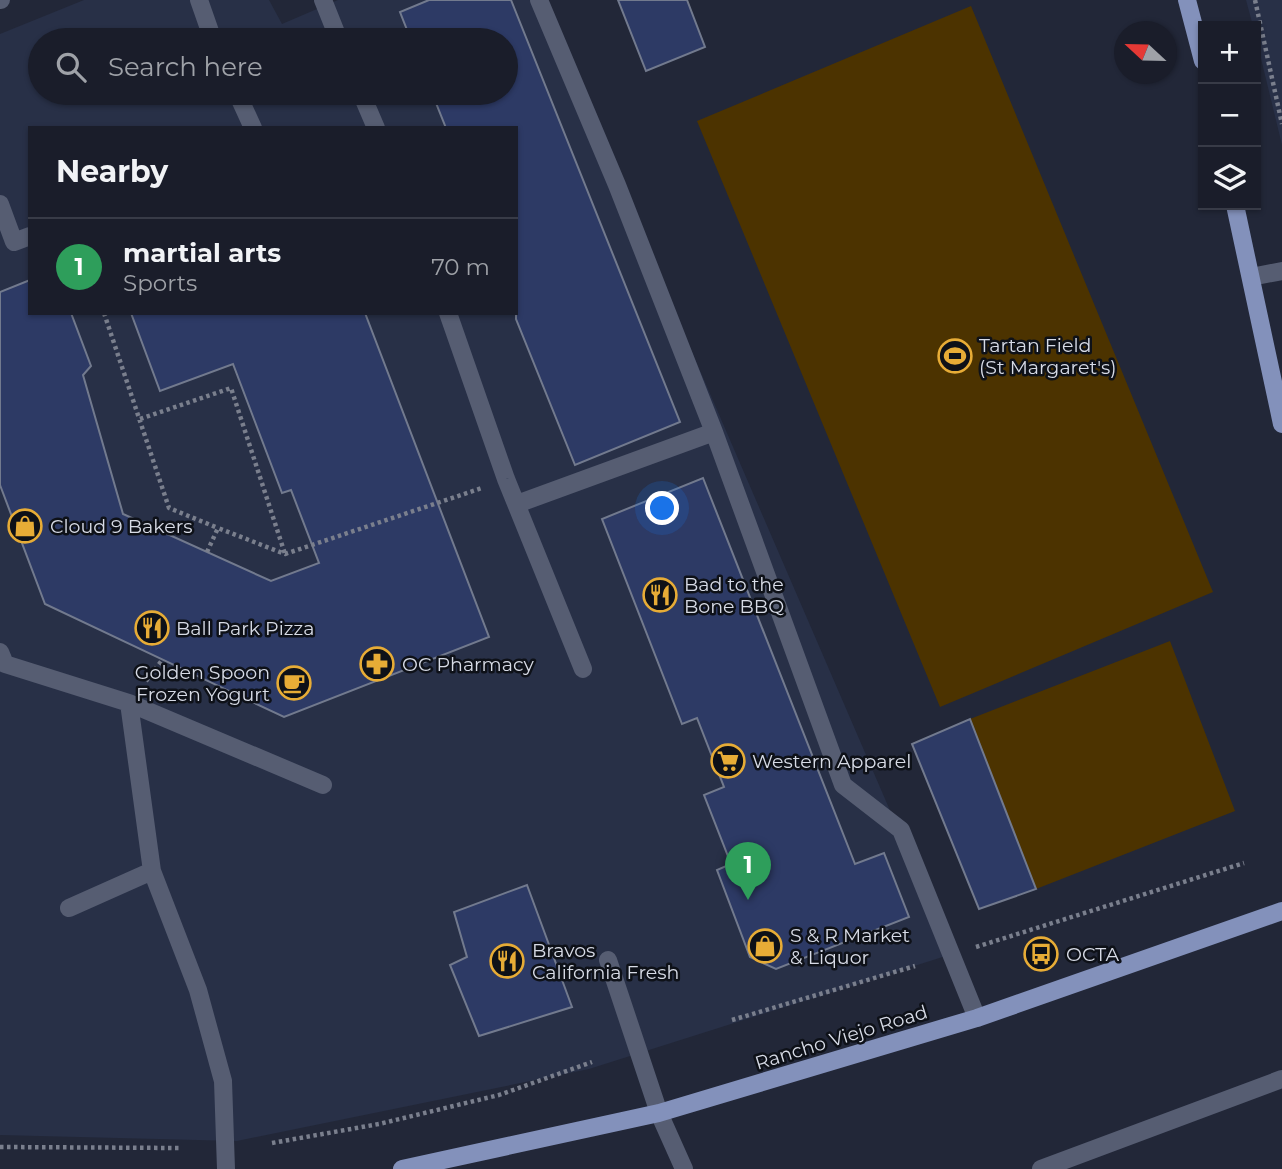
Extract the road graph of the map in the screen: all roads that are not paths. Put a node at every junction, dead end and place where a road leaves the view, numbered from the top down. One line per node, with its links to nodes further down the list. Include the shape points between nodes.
1 (199, 0): 5 (street)
2 (323, 0): 6 (street)
3 (539, 0): 19 (street)
4 (1188, 0): 7 (main road)
5 (209, 28)
6 (334, 28)
7 (1198, 41)
8 (242, 105): 10 (street)
9 (366, 105): 11 (street)
10 (252, 126)
11 (375, 126)
12 (0, 204): 14 (street, via 14,242)
13 (1236, 210): 16 (main road)
14 (28, 237)
15 (1282, 271): 16 (street)
16 (1251, 277): 18 (main road)
17 (449, 315): 20 (street)
18 (1282, 424)
19 (714, 432): 20 (street); 29 (street, via 843,785 901,831)
20 (517, 504): 22 (street)
21 (0, 652): 23 (street, via 5,664)
22 (583, 668)
23 (129, 703): 24 (street); 25 (street)
24 (324, 785)
25 (152, 871): 26 (street); 32 (street, via 198,990 223,1081)
26 (69, 908)
27 (1282, 911): 29 (main road, Rancho Viejo Road)
28 (608, 960): 31 (street)
29 (977, 1018): 31 (main road, Rancho Viejo Road)
30 (1282, 1079): 35 (street)
31 (659, 1113): 33 (main road, Rancho Viejo Road); 34 (street)
32 (226, 1169)
33 (402, 1169)
34 (684, 1169)
35 (1041, 1169)

